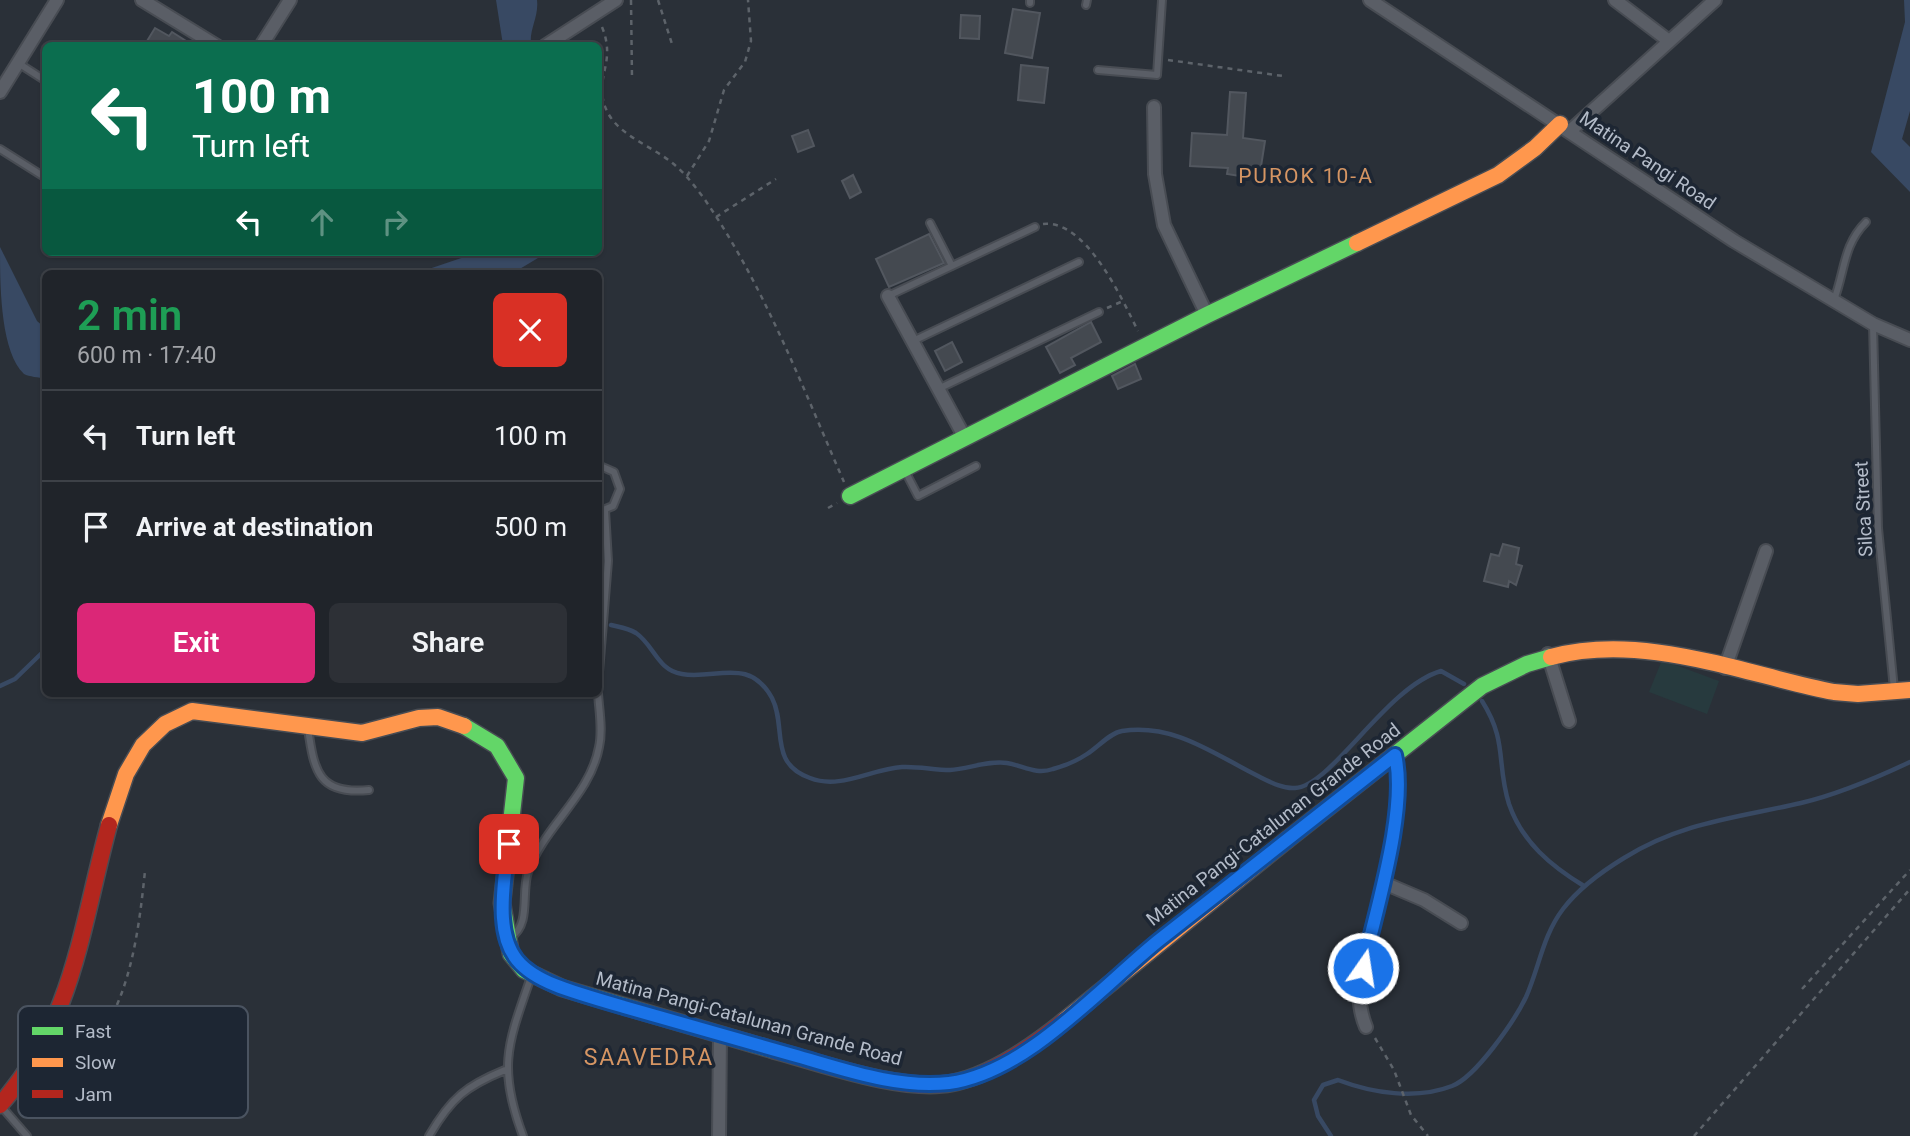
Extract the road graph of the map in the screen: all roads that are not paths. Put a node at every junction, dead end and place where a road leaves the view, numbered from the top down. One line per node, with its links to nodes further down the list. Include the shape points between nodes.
1 (57, 0): 13 (street)
2 (142, 0): 10 (street)
3 (290, 0): 11 (street)
4 (616, 0): 12 (street)
5 (1162, 0): 14 (lane, via 1157,75)
6 (1370, 0): 18 (street, Matina Pangi Road)
7 (1615, 0): 9 (street)
8 (1715, 0): 9 (street)
9 (1669, 41): 18 (street)
10 (210, 42)
11 (264, 42)
12 (551, 42)
13 (18, 63): 15 (lane); 16 (street)
14 (1098, 70)
15 (42, 78)
16 (0, 93)
17 (1154, 107): 29 (street, via 1155,174 1164,225)
18 (1565, 128): 27 (street, Matina Pangi Road); 29 (street, via 1498,175)
19 (0, 149): 20 (lane)
20 (42, 175)
21 (1866, 222): 27 (lane, via 1844,254)
22 (930, 223): 25 (lane)
23 (1035, 227): 25 (lane)
24 (1079, 262): 32 (lane)
25 (952, 266): 26 (lane)
26 (888, 296): 32 (street)
27 (1833, 302): 30 (street, Matina Pangi Road)
28 (1099, 313): 33 (lane)
29 (1207, 315): 34 (street)
30 (1873, 324): 31 (street, Matina Pangi Road); 44 (lane, Silca Street, via 1878,528)
31 (1910, 340)
32 (913, 341): 33 (street)
33 (938, 388): 34 (street)
34 (965, 438): 37 (street)
35 (976, 466): 37 (lane, via 918,496)
36 (602, 467): 39 (lane, via 614,472 621,489 618,498)
37 (904, 469): 38 (street)
38 (850, 496)
39 (602, 511): 41 (lane, via 608,561)
40 (1766, 551): 43 (street)
41 (602, 635)
42 (1548, 654): 43 (street, Matina Pangi-Catalunan Grande Road, via 1624,648); 46 (street); 48 (street, Matina Pangi-Catalunan Grande Road, via 1482,686)
43 (1725, 668): 44 (street, Matina Pangi-Catalunan Grande Road, via 1834,692)
44 (1902, 691)
45 (598, 697): 52 (lane, via 596,761 533,860 524,885 523,922)
46 (1569, 721)
47 (308, 728): 49 (lane, via 315,768 324,781 336,790); 52 (street, Matina Pangi-Catalunan Grande Road, via 362,733 438,717 471,728 496,746 512,767 516,791 503,883); 54 (street, Matina Pangi-Catalunan Grande Road, via 192,711 171,718 142,746 118,795 83,942)
48 (1395, 755): 50 (street, via 1398,784); 56 (street, Matina Pangi-Catalunan Grande Road, via 1038,1042 978,1074 951,1083 890,1080)
49 (369, 790)
50 (1384, 883): 51 (street); 55 (street, via 1359,985 1360,1013)
51 (1461, 923)
52 (507, 940): 53 (street, Matina Pangi-Catalunan Grande Road, via 517,963)
53 (532, 975): 56 (street, Matina Pangi-Catalunan Grande Road, via 588,997); 57 (lane)
54 (60, 1006)
55 (1366, 1027)
56 (720, 1035): 63 (street)
57 (505, 1070): 61 (lane, via 471,1084 456,1096); 62 (lane)
58 (18, 1084): 59 (street, Matina Pangi-Catalunan Grande Road)
59 (0, 1105): 60 (lane)
60 (27, 1136)
61 (429, 1136)
62 (523, 1136)
63 (719, 1136)

